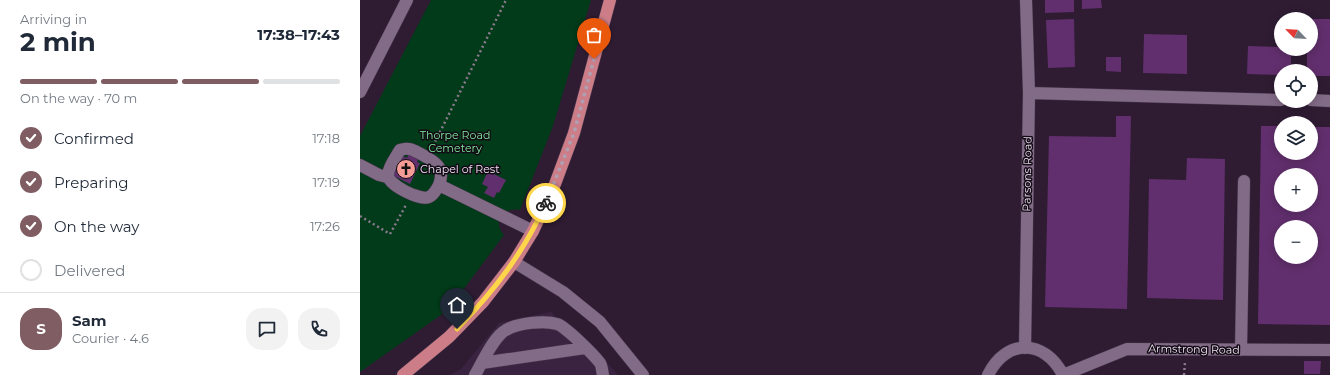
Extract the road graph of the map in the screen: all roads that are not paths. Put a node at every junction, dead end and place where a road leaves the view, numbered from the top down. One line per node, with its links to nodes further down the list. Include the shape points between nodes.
1 (407, 0): 4 (street)
2 (610, 0): 13 (main road, via 574,133 555,184)
3 (1026, 0): 5 (street, Parsons Road)
4 (360, 92)
5 (1028, 93): 6 (street); 16 (street, Parsons Road)
6 (1274, 100)
7 (1318, 100): 8 (street)
8 (1330, 101)
9 (360, 165): 10 (street)
10 (387, 177): 12 (street, via 390,182 419,198 435,193); 12 (street, via 400,150 410,148 435,161 441,172)
11 (1244, 181): 17 (street)
12 (438, 185): 13 (street)
13 (533, 231): 14 (main road)
14 (514, 262): 20 (main road, via 483,302 449,338); 23 (street, via 563,292 600,322)
15 (585, 348): 19 (street); 19 (street, via 558,324 528,324 505,330); 22 (street, via 600,364)
16 (1025, 348): 24 (street, Armstrong Road, via 1014,349 1004,354 994,363); 25 (street, Armstrong Road, via 1046,353 1057,363)
17 (1241, 350): 18 (street, Armstrong Road); 25 (street, Armstrong Road, via 1127,349)
18 (1330, 350)
19 (482, 363): 21 (street)
20 (403, 375)
21 (475, 375)
22 (603, 375)
23 (643, 375)
24 (988, 375)
25 (1063, 375)

